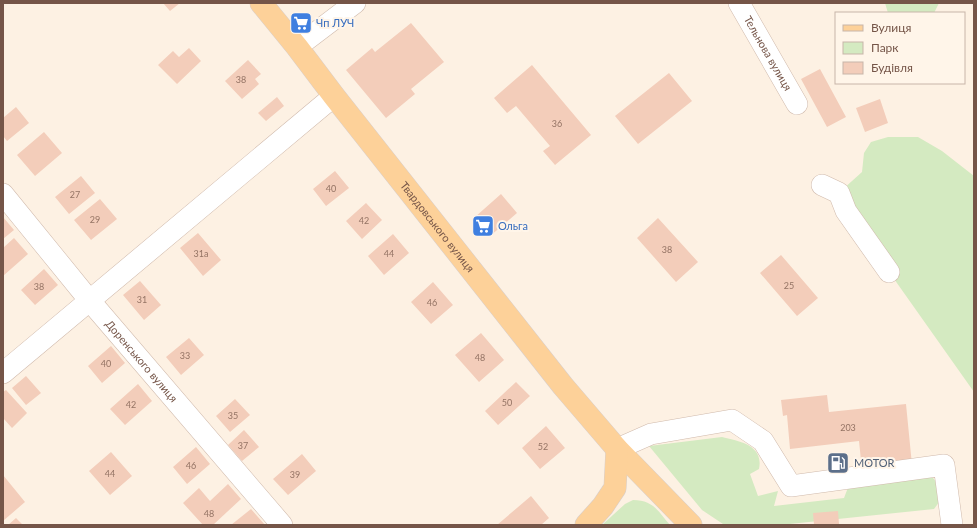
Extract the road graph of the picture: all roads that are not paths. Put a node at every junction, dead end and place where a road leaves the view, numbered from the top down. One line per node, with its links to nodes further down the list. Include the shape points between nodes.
1 (261, 3): 4 (main road, Твардовського вулиця)
2 (355, 3): 4 (street)
3 (739, 3): 6 (street, Тельнова вулиця)
4 (297, 47): 5 (main road, Твардовського вулиця)
5 (334, 96): 10 (street); 12 (main road, Твардовського вулиця, via 558,380)
6 (798, 104)
7 (822, 185): 9 (street, via 839,193 846,211)
8 (3, 194): 10 (street, Доренського вулиця)
9 (889, 272)
10 (90, 301): 11 (street); 13 (street, Доренського вулиця)
11 (3, 373)
12 (617, 449): 14 (main road, via 615,488); 15 (main road, Твардовського вулиця); 16 (street, via 651,434 732,420 764,441 791,486 944,465)
13 (282, 525)
14 (586, 525)
15 (691, 525)
16 (952, 525)

